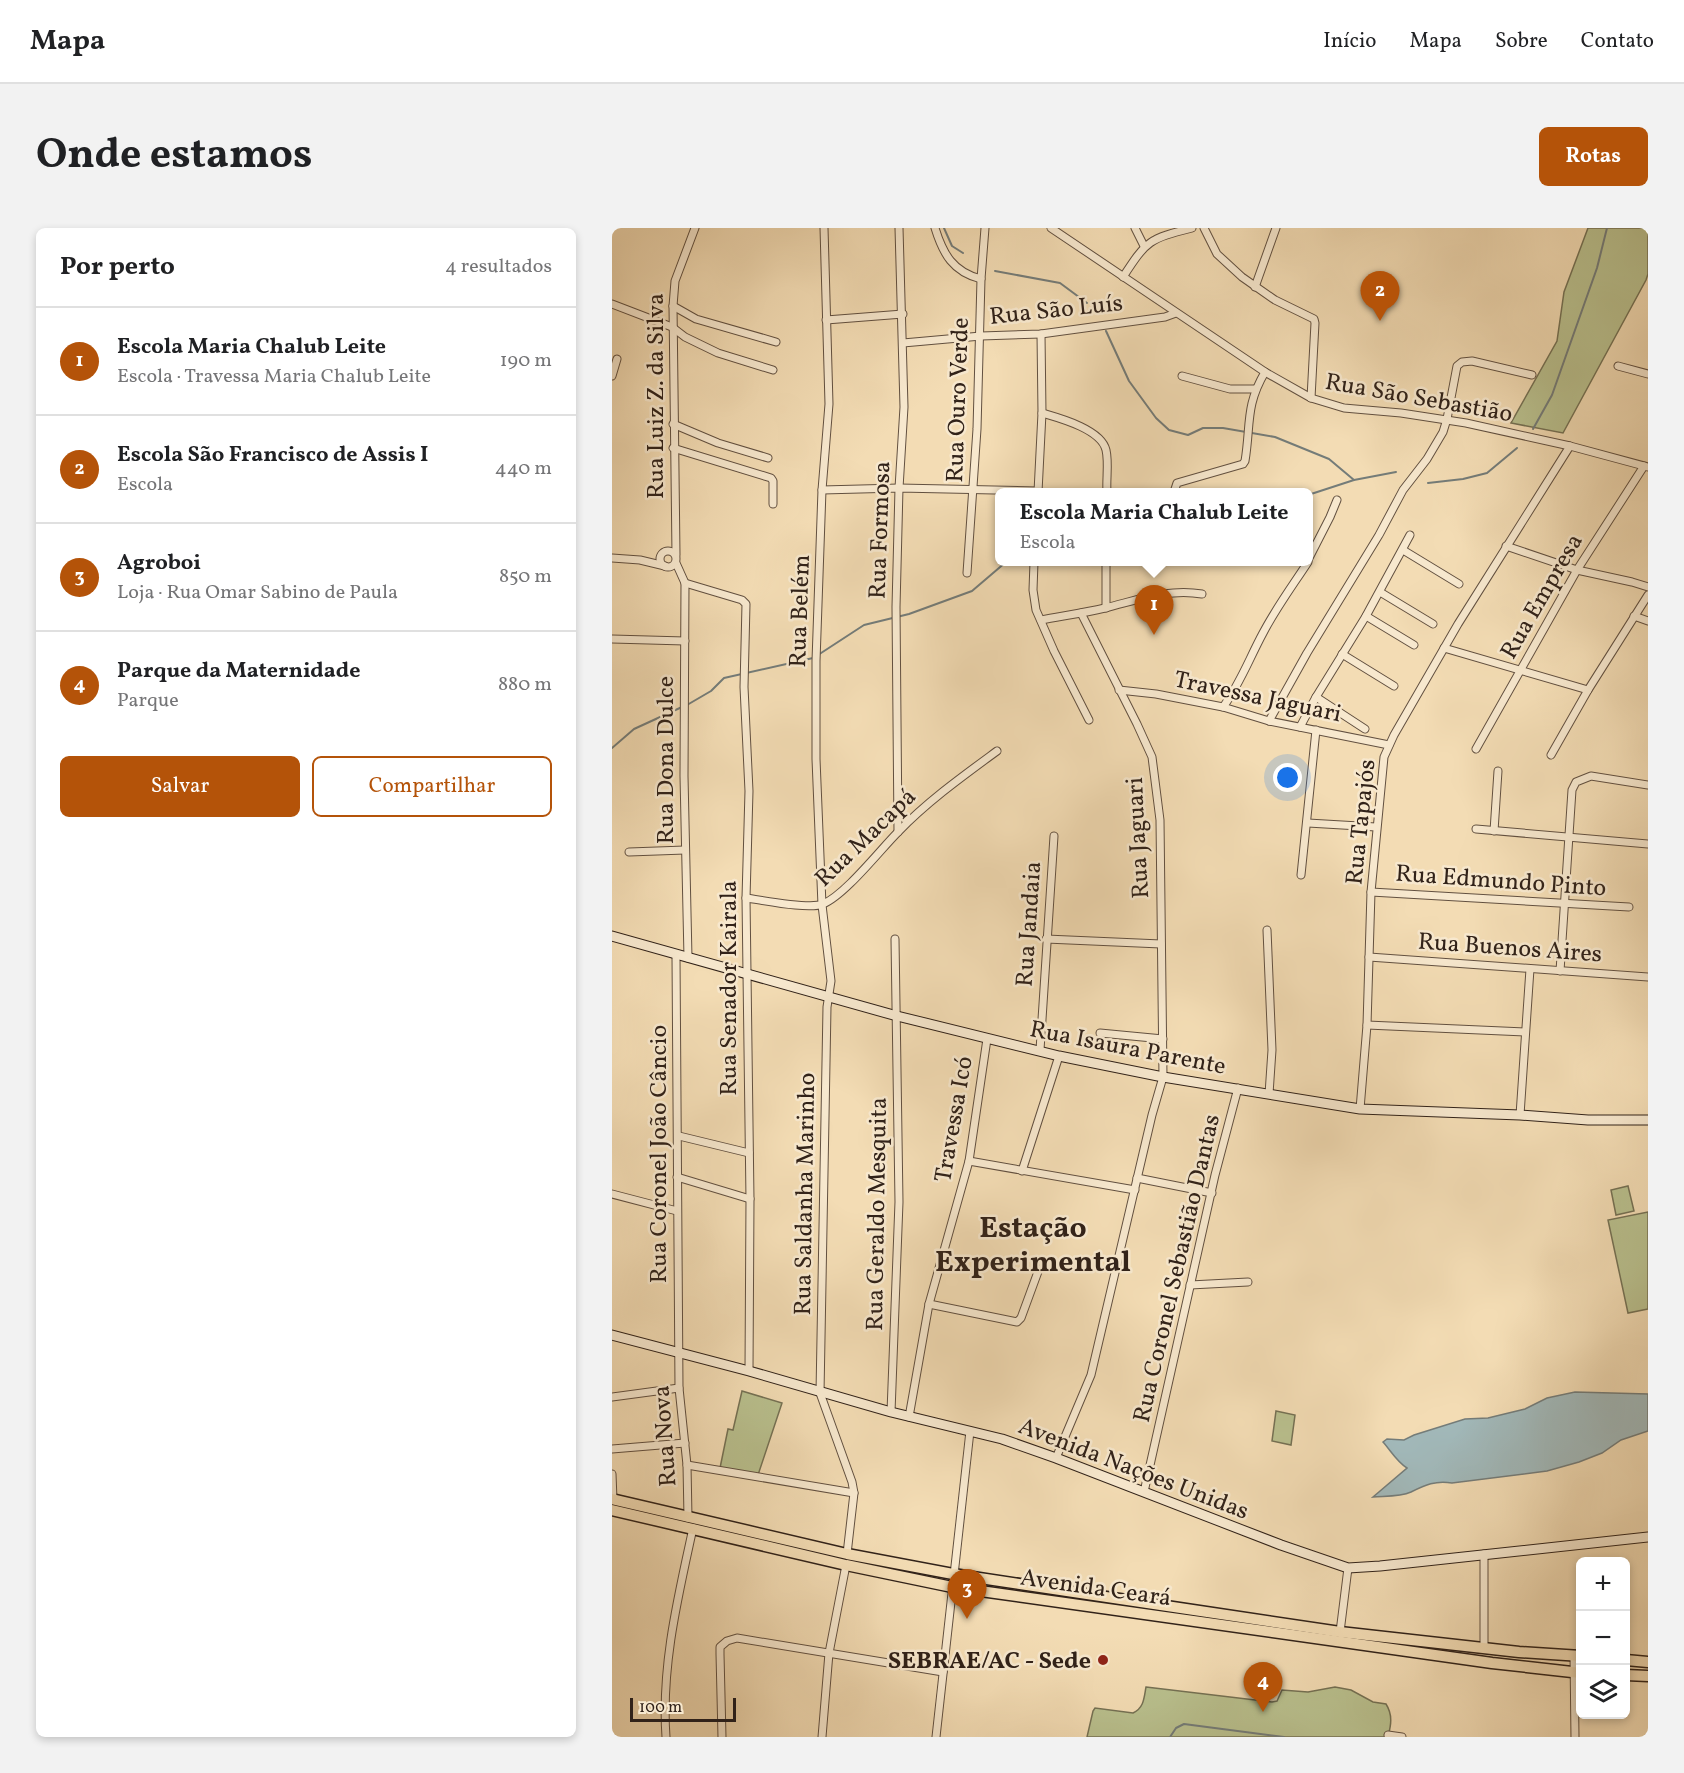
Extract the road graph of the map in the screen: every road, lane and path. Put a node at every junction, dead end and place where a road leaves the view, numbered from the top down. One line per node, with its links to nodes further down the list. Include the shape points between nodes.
1 (695, 228): 16 (street, Rua Luiz Z. da Silva, via 675,281)
2 (824, 228): 19 (street, Rua Belém)
3 (899, 228): 18 (street, Rua Formosa)
4 (935, 228): 13 (street, via 954,266 967,276)
5 (985, 228): 13 (street, Rua Ouro Verde)
6 (1051, 228): 12 (street, Rua São Sebastião)
7 (1134, 228): 11 (street)
8 (1192, 228): 11 (street)
9 (1204, 228): 14 (street, via 1218,254)
10 (1276, 228): 14 (street)
11 (1144, 246): 12 (street)
12 (1122, 277): 17 (street, Rua São Sebastião)
13 (981, 279): 22 (street, Rua Ouro Verde)
14 (1255, 287): 34 (street, via 1315,321)
15 (612, 304): 20 (street)
16 (673, 306): 20 (street, Rua Luiz Z. da Silva); 23 (street, via 696,319)
17 (1176, 313): 21 (street, Rua São Luís); 28 (street, Rua São Sebastião)
18 (903, 314): 19 (street); 24 (street, Rua Formosa)
19 (826, 320): 47 (street, Rua Belém, via 830,404)
20 (672, 327): 27 (street, via 718,353); 37 (street, Rua Luiz Z. da Silva)
21 (1041, 334): 22 (street, Rua São Luís); 35 (street)
22 (981, 336): 24 (street, Rua São Luís); 46 (street, Rua Ouro Verde)
23 (776, 342)
24 (903, 343): 42 (street, Rua Formosa)
25 (617, 358): 31 (street)
26 (1618, 366): 29 (street)
27 (773, 370)
28 (1265, 372): 33 (street); 34 (street, Rua São Sebastião)
29 (1648, 374)
30 (1532, 375): 36 (street, via 1462,362 1456,370)
31 (612, 376)
32 (1182, 376): 33 (street, via 1230,389)
33 (1256, 389): 45 (street, via 1243,464 1177,483)
34 (1311, 398): 36 (street, Rua São Sebastião, via 1344,408)
35 (1042, 412): 43 (street); 44 (street, via 1072,421 1101,441 1106,450)
36 (1447, 419): 38 (street, Rua São Sebastião); 91 (street, via 1436,445 1403,490)
37 (673, 424): 39 (street, Rua Luiz Z. da Silva); 40 (street)
38 (1570, 446): 41 (street, Rua São Sebastião); 53 (street, Rua Tapajós)
39 (673, 448): 50 (street, via 771,478); 51 (street, Rua Luiz Z. da Silva)
40 (768, 458)
41 (1646, 466): 64 (street, Rua Empresa)
42 (899, 488): 46 (street); 47 (street); 105 (street, Rua Formosa)
43 (1038, 488)
44 (1107, 488)
45 (1175, 488)
46 (973, 489): 48 (street); 65 (street, Rua Ouro Verde)
47 (822, 490): 115 (street, Rua Belém, via 816,661)
48 (995, 490)
49 (1337, 500): 55 (street)
50 (773, 504)
51 (674, 531): 56 (street, Rua Luiz Z. da Silva); 58 (street, Rua Luiz Z. da Silva)
52 (1410, 535): 54 (street)
53 (1506, 546): 64 (street); 82 (street, Rua Tapajós)
54 (1403, 550): 67 (street); 69 (street)
55 (1313, 551)
56 (663, 554): 58 (street, via 672,552); 59 (street); 60 (street, via 661,561)
57 (612, 558): 59 (street)
58 (676, 559): 60 (street, via 672,566); 66 (street, Rua Dona Dulce)
59 (640, 560): 60 (street)
60 (665, 566)
61 (1034, 566): 76 (street, via 1034,597)
62 (1106, 566): 72 (street)
63 (1305, 566): 89 (street)
64 (1577, 570): 68 (street); 84 (street, Rua Empresa)
65 (967, 573)
66 (685, 583): 80 (street, Rua Dona Dulce); 113 (street, Rua Senador Kairala, via 746,604)
67 (1459, 584)
68 (1648, 587)
69 (1380, 592): 74 (street); 78 (street)
70 (1202, 594): 72 (street, via 1171,592)
71 (1648, 595): 75 (street)
72 (1106, 608): 73 (street)
73 (1081, 613): 76 (street); 86 (street, Rua Jaguari)
74 (1366, 616): 81 (street); 83 (street)
75 (1634, 616): 77 (street); 87 (street)
76 (1041, 620): 90 (street)
77 (1648, 621)
78 (1433, 624)
79 (612, 639): 80 (street)
80 (685, 641): 109 (street, Rua Dona Dulce)
81 (1414, 645)
82 (1444, 648): 84 (street); 95 (street, Rua Tapajós)
83 (1342, 654): 85 (street); 88 (street)
84 (1521, 670): 87 (street); 96 (street, Rua Empresa)
85 (1394, 686)
86 (1119, 690): 89 (street, Travessa Jaguari); 121 (street, Rua Jaguari, via 1152,757 1160,820)
87 (1588, 690): 98 (street)
88 (1316, 697): 92 (street); 93 (street)
89 (1223, 707): 91 (street, Travessa Jaguari)
90 (1089, 720)
91 (1269, 721): 92 (street, Travessa Jaguari)
92 (1300, 727): 94 (street, Travessa Jaguari)
93 (1365, 729)
94 (1316, 730): 95 (street, Travessa Jaguari); 101 (street)
95 (1389, 745): 102 (street, Rua Tapajós)
96 (1476, 749)
97 (997, 751): 105 (street, Rua Macapá, via 939,793)
98 (1551, 755)
99 (1498, 771): 104 (street)
100 (1648, 785): 107 (street, via 1591,776 1576,782 1572,790)
101 (1308, 823): 102 (street); 111 (street)
102 (1376, 827): 112 (street, Rua Tapajós)
103 (1476, 829): 104 (street)
104 (1494, 831): 107 (street)
105 (898, 832): 115 (street, Rua Macapá, via 839,893)
106 (1054, 836): 120 (street, Rua Jandaia)
107 (1570, 838): 108 (street); 114 (street)
108 (1648, 844)
109 (686, 850): 110 (street); 124 (street, Rua Dona Dulce)
110 (629, 852)
111 (1301, 875)
112 (1371, 891): 114 (street, Rua Edmundo Pinto); 123 (street, Rua Tapajós)
113 (746, 897): 115 (street, Rua Macapá); 127 (street, Rua Senador Kairala)
114 (1565, 904): 116 (street, Rua Edmundo Pinto); 126 (street)
115 (822, 905): 129 (street, Rua Belém, via 831,981)
116 (1629, 907)
117 (1267, 930): 140 (street, via 1272,1050)
118 (612, 936): 122 (street, Rua Isaura Parente)
119 (895, 939): 130 (street, Rua Geraldo Mesquita)
120 (1046, 939): 121 (street); 136 (street, Rua Jandaia)
121 (1161, 944): 135 (street, Rua Jaguari)
122 (676, 956): 124 (street, Rua Isaura Parente); 144 (street, Rua Coronel João Câncio)
123 (1369, 957): 125 (street, Rua Buenos Aires); 131 (street, Rua Tapajós)
124 (688, 958): 127 (street, Rua Isaura Parente)
125 (1530, 969): 126 (street, Rua Buenos Aires); 132 (street)
126 (1560, 970): 128 (street, Rua Buenos Aires)
127 (747, 973): 129 (street, Rua Isaura Parente); 145 (street, Rua Senador Kairala)
128 (1648, 976)
129 (828, 996): 130 (street, Rua Isaura Parente); 163 (street, Rua Saldanha Marinho)
130 (897, 1016): 134 (street, Rua Isaura Parente); 165 (street, Rua Geraldo Mesquita, via 899,1202)
131 (1367, 1025): 132 (street); 141 (street, Rua Tapajós)
132 (1525, 1032): 142 (street)
133 (1100, 1033): 135 (street)
134 (987, 1039): 136 (street, Rua Isaura Parente); 146 (street, Travessa Icó)
135 (1162, 1039): 138 (street, Rua Jaguari)
136 (1040, 1050): 137 (street, Rua Isaura Parente)
137 (1059, 1056): 138 (street, Rua Isaura Parente); 147 (street)
138 (1163, 1077): 139 (street, Rua Isaura Parente); 149 (street, Rua Jaguari)
139 (1238, 1088): 140 (street, Rua Isaura Parente); 151 (street, Rua Coronel Sebastião Dantas)
140 (1269, 1094): 141 (street, Rua Isaura Parente)
141 (1360, 1109): 142 (street, Rua Isaura Parente)
142 (1520, 1115): 143 (street, Rua Isaura Parente)
143 (1648, 1120)
144 (679, 1136): 145 (street); 148 (street, Rua Coronel João Câncio)
145 (749, 1153): 153 (street, Rua Senador Kairala)
146 (969, 1161): 147 (street); 158 (street, Travessa Icó)
147 (1022, 1171): 150 (street)
148 (677, 1177): 153 (street); 154 (street, Rua Coronel João Câncio)
149 (1137, 1178): 150 (street, Rua Jaguari); 151 (street)
150 (1135, 1190): 170 (street, Rua Jaguari, via 1091,1375)
151 (1212, 1193): 157 (street, Rua Coronel Sebastião Dantas)
152 (612, 1194): 154 (street)
153 (750, 1199): 161 (street, Rua Senador Kairala)
154 (677, 1211): 160 (street, Rua Coronel João Câncio)
155 (1039, 1269): 158 (street, via 1017,1322)
156 (1248, 1282): 157 (street)
157 (1190, 1286): 173 (street, Rua Coronel Sebastião Dantas)
158 (929, 1304): 166 (street, Travessa Icó)
159 (612, 1335): 160 (street, Avenida Nações Unidas)
160 (680, 1352): 161 (street, Avenida Nações Unidas); 162 (street, Rua Nova)
161 (749, 1371): 163 (street, Avenida Nações Unidas)
162 (680, 1389): 164 (street); 168 (street, Rua Nova)
163 (820, 1393): 165 (street, Avenida Nações Unidas); 174 (street, Rua Saldanha Marinho, via 851,1474)
164 (612, 1397)
165 (891, 1412): 166 (street, Avenida Nações Unidas)
166 (909, 1417): 167 (street, Avenida Nações Unidas)
167 (970, 1431): 170 (street, Avenida Nações Unidas); 181 (street)
168 (685, 1443): 169 (street); 171 (street, Rua Nova)
169 (612, 1449)
170 (1056, 1458): 173 (street, Avenida Nações Unidas)
171 (687, 1465): 174 (street); 176 (street, Rua Nova)
172 (612, 1474): 175 (street)
173 (1144, 1492): 180 (street, Avenida Nações Unidas)
174 (854, 1493): 179 (street)
175 (612, 1503): 176 (main road, Avenida Ceará)
176 (691, 1523): 179 (main road, Avenida Ceará); 199 (street, Rua Nova, via 666,1675)
177 (1648, 1537): 178 (street, Avenida Nações Unidas)
178 (1484, 1554): 180 (street, Avenida Nações Unidas); 185 (street)
179 (846, 1559): 181 (main road, Avenida Ceará); 182 (main road, Avenida Ceará); 187 (street)
180 (1348, 1568): 183 (street)
181 (953, 1574): 182 (street); 183 (main road, Avenida Ceará)
182 (952, 1587): 189 (main road, Avenida Ceará); 193 (street)
183 (1340, 1632): 184 (main road, Avenida Ceará)
184 (1467, 1646): 185 (main road, Avenida Ceará); 189 (main road, via 1454,1649)
185 (1484, 1647): 186 (main road, Avenida Ceará)
186 (1519, 1652): 188 (main road, Avenida Ceará); 192 (main road, via 1514,1658)
187 (829, 1653): 193 (street); 200 (street, via 736,1638 727,1641 720,1647); 201 (street)
188 (1576, 1656)
189 (1446, 1657): 192 (main road, Avenida Ceará)
190 (1630, 1660): 191 (main road)
191 (1648, 1662)
192 (1492, 1664): 194 (main road, Avenida Ceará)
193 (943, 1672): 202 (street)
194 (1576, 1673)
195 (1630, 1675): 196 (main road)
196 (1648, 1676)
197 (1576, 1716): 204 (street)
198 (1388, 1735): 203 (street)
199 (666, 1737)
200 (723, 1737)
201 (822, 1737)
202 (936, 1737)
203 (1402, 1737)
204 (1575, 1737)

